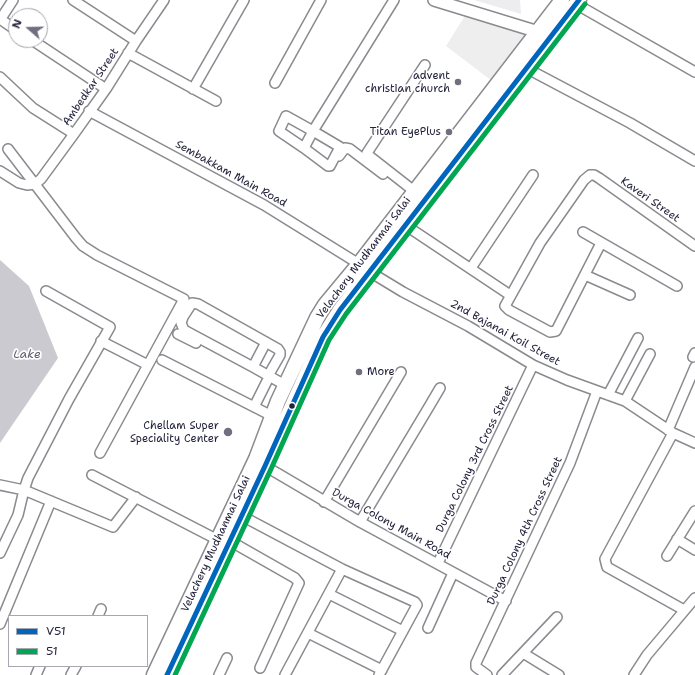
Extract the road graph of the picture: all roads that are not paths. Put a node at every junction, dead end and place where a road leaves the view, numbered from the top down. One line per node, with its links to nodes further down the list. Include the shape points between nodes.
1 (12, 0): 10 (street)
2 (73, 0): 12 (street)
3 (164, 0): 12 (street, Ambedkar Street)
4 (244, 0): 21 (street)
5 (321, 0): 19 (street)
6 (394, 0): 24 (street)
7 (434, 0): 11 (street)
8 (562, 0): 11 (main road, Velachery Mudhanmai Salai)
9 (577, 2): 11 (main road, Velachery Mudhanmai Salai); 17 (street)
10 (0, 19)
11 (544, 33): 16 (main road, Velachery Mudhanmai Salai); 33 (main road, Velachery Mudhanmai Salai)
12 (136, 41): 14 (street, Ambedkar Street)
13 (44, 48): 20 (street)
14 (128, 53): 20 (street, Ambedkar Street); 21 (street)
15 (425, 65): 33 (street, via 367,153)
16 (526, 68): 28 (street); 34 (main road, Velachery Mudhanmai Salai)
17 (695, 72)
18 (0, 77): 25 (street, via 33,108)
19 (276, 83)
20 (106, 89): 23 (street, Ambedkar Street)
21 (193, 89): 22 (street)
22 (216, 101)
23 (89, 111): 25 (street, Ambedkar Street); 38 (street, Sembakkam Main Road, via 264,205)
24 (313, 131): 26 (street); 26 (street, via 286,116 279,131); 26 (street, via 340,148 330,166)
25 (74, 134): 32 (street, Ambedkar Street, via 42,179)
26 (304, 148)
27 (8, 150): 32 (street)
28 (695, 161)
29 (334, 164): 33 (street, via 347,148)
30 (0, 171): 32 (street, via 19,183)
31 (534, 175): 39 (street)
32 (35, 184): 54 (street, via 83,246 184,299)
33 (413, 193): 38 (main road, Velachery Mudhanmai Salai)
34 (405, 225): 39 (street); 40 (main road, Velachery Mudhanmai Salai)
35 (583, 232): 36 (street)
36 (602, 243): 41 (street); 42 (street)
37 (695, 246): 44 (street, Kaveri Street, via 599,178 590,175 540,243)
38 (359, 264): 40 (main road); 57 (main road, Velachery Mudhanmai Salai, via 325,305)
39 (471, 268): 44 (street)
40 (370, 272): 53 (street, 2nd Bajanai Koil Street); 70 (main road, Velachery Mudhanmai Salai, via 340,310 323,337)
41 (585, 275): 44 (street, via 556,331 550,332 509,310 505,306); 45 (street)
42 (677, 286)
43 (46, 291): 48 (street, via 110,327)
44 (510, 295)
45 (630, 295)
46 (178, 334): 59 (street)
47 (638, 338): 63 (street)
48 (101, 342): 54 (street); 73 (street, via 69,399)
49 (266, 342): 52 (street, via 280,352); 55 (street); 55 (street, via 198,304 192,304 183,317 181,323 184,330)
50 (650, 354): 64 (street)
51 (162, 360): 65 (street)
52 (277, 360): 57 (street); 59 (street)
53 (533, 364): 62 (street, 2nd Bajanai Koil Street); 85 (street, Durga Colony 3rd Cross Street)
54 (148, 365): 69 (street)
55 (253, 367): 59 (street)
56 (695, 367): 67 (street)
57 (294, 368): 60 (main road, Velachery Mudhanmai Salai)
58 (401, 372): 76 (street)
59 (268, 379): 60 (street); 65 (street)
60 (284, 388): 66 (main road, Velachery Mudhanmai Salai)
61 (440, 388): 79 (street)
62 (597, 391): 63 (street, 2nd Bajanai Koil Street); 90 (street, Durga Colony 4th Cross Street, via 570,463)
63 (608, 395): 64 (street, 2nd Bajanai Koil Street)
64 (625, 401): 67 (street, 2nd Bajanai Koil Street)
65 (254, 407): 66 (street)
66 (272, 416): 81 (main road, Velachery Mudhanmai Salai)
67 (671, 432): 68 (street, 2nd Bajanai Koil Street); 91 (street, via 605,559 607,567)
68 (695, 443)
69 (100, 453)
70 (265, 466): 76 (street, Durga Colony Main Road); 78 (main road, Velachery Mudhanmai Salai)
71 (92, 475): 74 (street)
72 (0, 485): 73 (street)
73 (24, 490): 75 (street); 83 (street, via 18,515)
74 (136, 497): 75 (street, via 113,527); 81 (street)
75 (51, 501): 93 (street)
76 (324, 502): 79 (street, Durga Colony Main Road)
77 (695, 511): 80 (street)
78 (242, 516): 81 (main road, Velachery Mudhanmai Salai); 86 (street)
79 (360, 522): 85 (street, Durga Colony Main Road)
80 (677, 539): 82 (street); 84 (street)
81 (224, 541): 99 (street, via 299,582); 101 (main road, Velachery Mudhanmai Salai); 102 (main road, Velachery Mudhanmai Salai)
82 (695, 550)
83 (0, 553)
84 (667, 556)
85 (438, 563): 87 (street, Durga Colony Main Road)
86 (342, 569): 88 (street); 95 (street, via 415,602 417,605)
87 (453, 573): 90 (street, Durga Colony Main Road); 94 (street)
88 (329, 594): 95 (street); 96 (street)
89 (695, 598): 91 (street)
90 (506, 601): 105 (street, Durga Colony 4th Cross Street, via 476,663 476,667)
91 (684, 610): 108 (street)
92 (557, 617): 97 (street)
93 (0, 624)
94 (428, 628)
95 (403, 631): 100 (street)
96 (308, 633): 100 (street); 104 (street)
97 (523, 653): 106 (street); 107 (street)
98 (227, 658): 103 (street)
99 (260, 668)
100 (380, 672)
101 (154, 675)
102 (167, 675)
103 (219, 675)
104 (285, 675)
105 (487, 675)
106 (502, 675)
107 (559, 675)
108 (634, 675)

